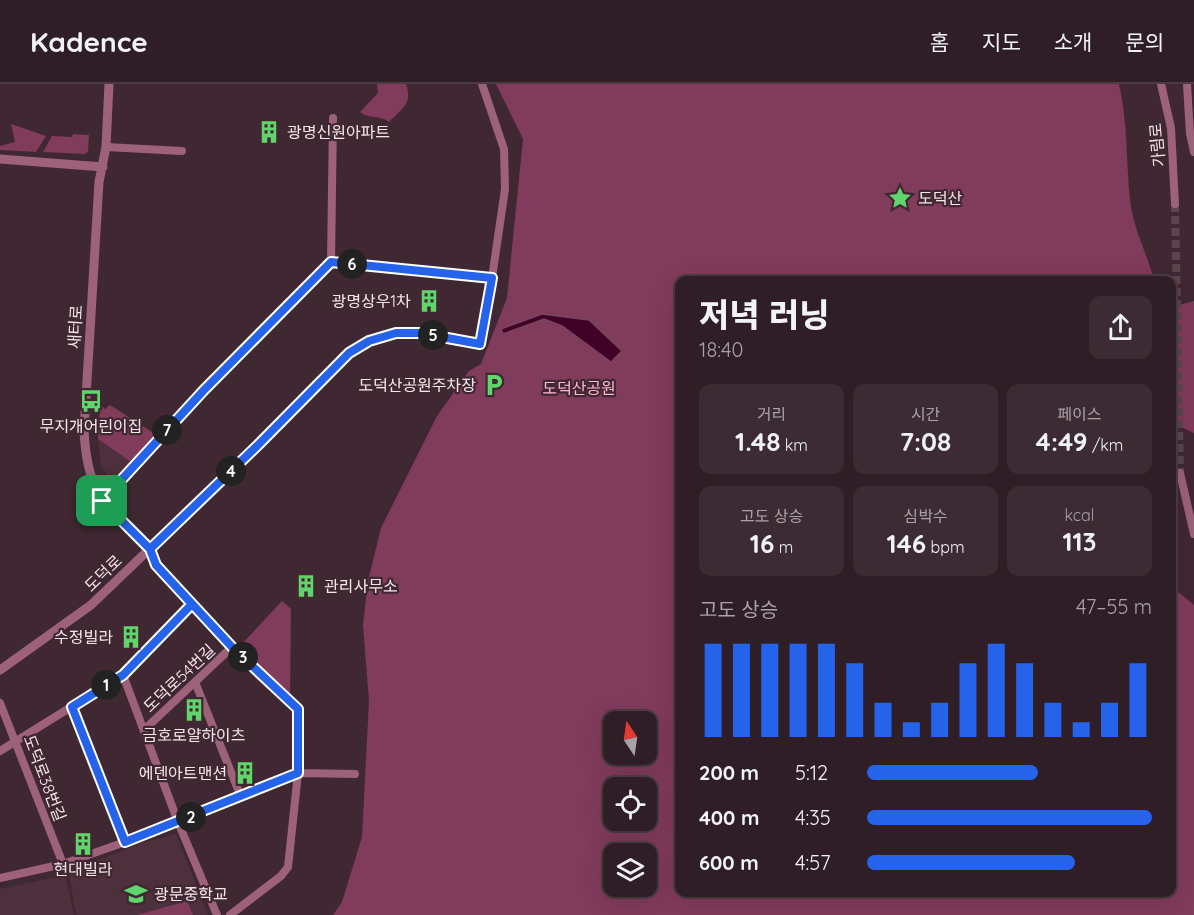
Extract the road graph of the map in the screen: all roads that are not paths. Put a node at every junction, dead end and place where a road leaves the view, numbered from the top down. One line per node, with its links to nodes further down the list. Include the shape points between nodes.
1 (109, 84): 6 (street, 새터로)
2 (482, 84): 13 (street, via 504,149 505,189)
3 (1161, 84): 11 (street, 가림로, via 1171,128)
4 (1187, 84): 8 (street, 가림로)
5 (333, 118): 12 (street)
6 (106, 147): 7 (street); 10 (street, 새터로)
7 (182, 151)
8 (1194, 152)
9 (0, 159): 10 (street)
10 (103, 168): 16 (street, 새터로, via 84,430 89,471)
11 (1175, 204)
12 (331, 262): 13 (street); 16 (street, via 204,390)
13 (492, 278): 14 (street)
14 (480, 344): 18 (street, 도덕로, via 420,333 396,333 369,341 349,353)
15 (1180, 473): 17 (street)
16 (102, 501): 18 (street, 새터로)
17 (1194, 534)
18 (150, 549): 19 (street, 도덕로54번길, via 156,565); 21 (street, 도덕로, via 91,605)
19 (192, 604): 20 (street, 도덕로54번길); 22 (street)
20 (232, 647): 23 (street, 도덕로54번길); 29 (street, 도덕로54번길, via 298,709)
21 (0, 670)
22 (123, 675): 25 (street); 26 (street)
23 (195, 682): 26 (street, 도덕로54번길); 31 (street)
24 (0, 703): 27 (street, 도덕로38번길)
25 (72, 707): 27 (street); 33 (street)
26 (144, 729): 32 (street)
27 (16, 741): 28 (street); 34 (street, 도덕로38번길)
28 (0, 752)
29 (298, 773): 30 (street); 31 (street); 37 (street, 도덕로54번길, via 288,867)
30 (356, 774)
31 (241, 797): 32 (street)
32 (178, 822): 33 (street); 36 (street)
33 (125, 842): 34 (street)
34 (63, 864): 35 (street)
35 (0, 878)
36 (217, 915)
37 (230, 915)

